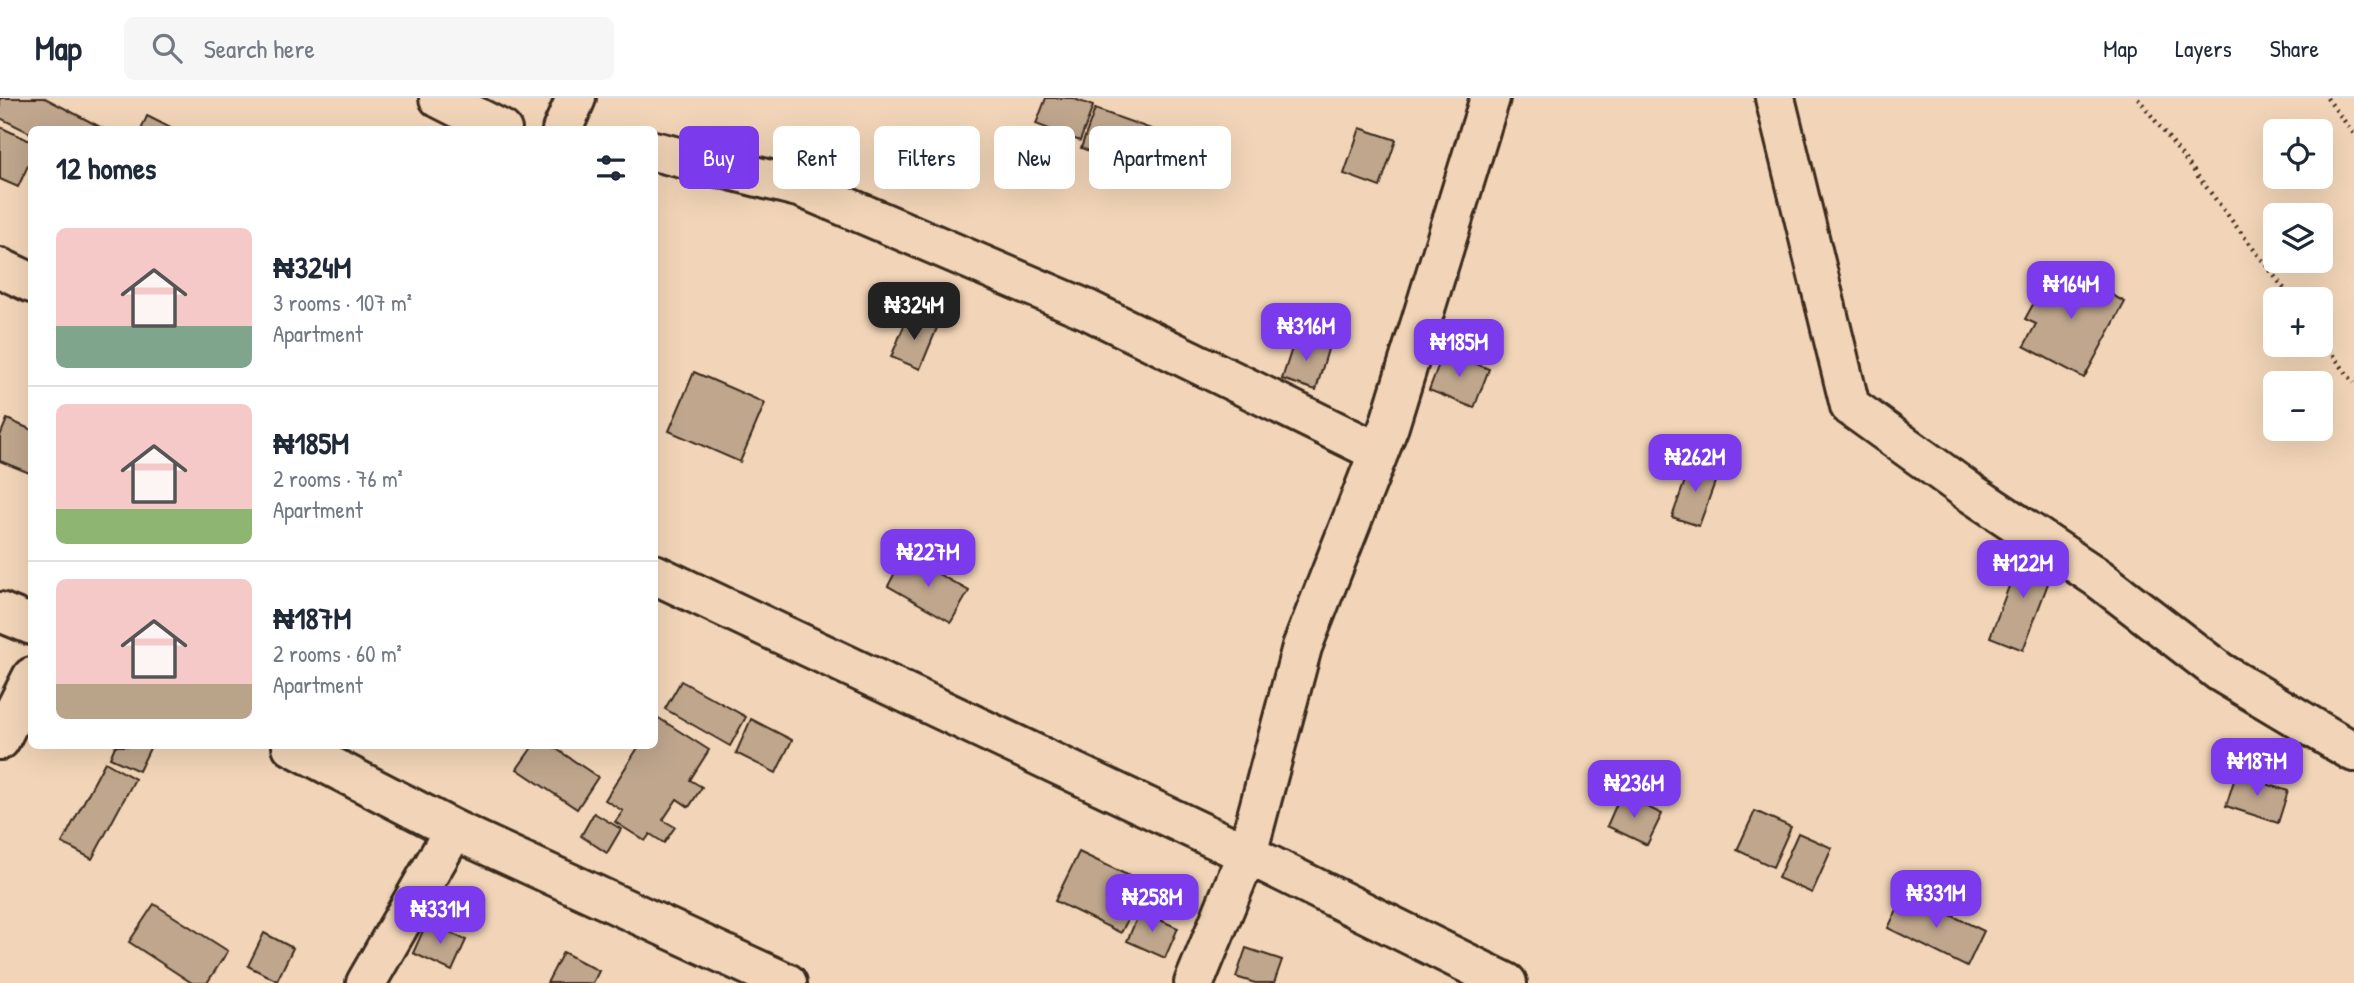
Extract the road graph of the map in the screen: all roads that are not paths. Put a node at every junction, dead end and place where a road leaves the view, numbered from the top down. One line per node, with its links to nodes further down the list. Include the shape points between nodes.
1 (439, 98): 5 (street)
2 (576, 98): 6 (street)
3 (1490, 98): 10 (street)
4 (1775, 98): 17 (street, via 1850,406 2098,578 2220,672)
5 (494, 126)
6 (564, 126)
7 (658, 152): 10 (street, via 802,188 1088,310)
8 (0, 268): 9 (street)
9 (28, 281)
10 (1378, 452): 19 (street, via 1302,647)
11 (658, 576): 19 (street)
12 (0, 612): 13 (street)
13 (28, 623)
14 (28, 685): 15 (street)
15 (0, 740)
16 (298, 749): 18 (street)
17 (2354, 752)
18 (454, 830): 20 (street); 21 (street)
19 (1247, 854): 22 (street); 23 (street)
20 (366, 983)
21 (787, 983)
22 (1194, 983)
23 (1507, 983)

